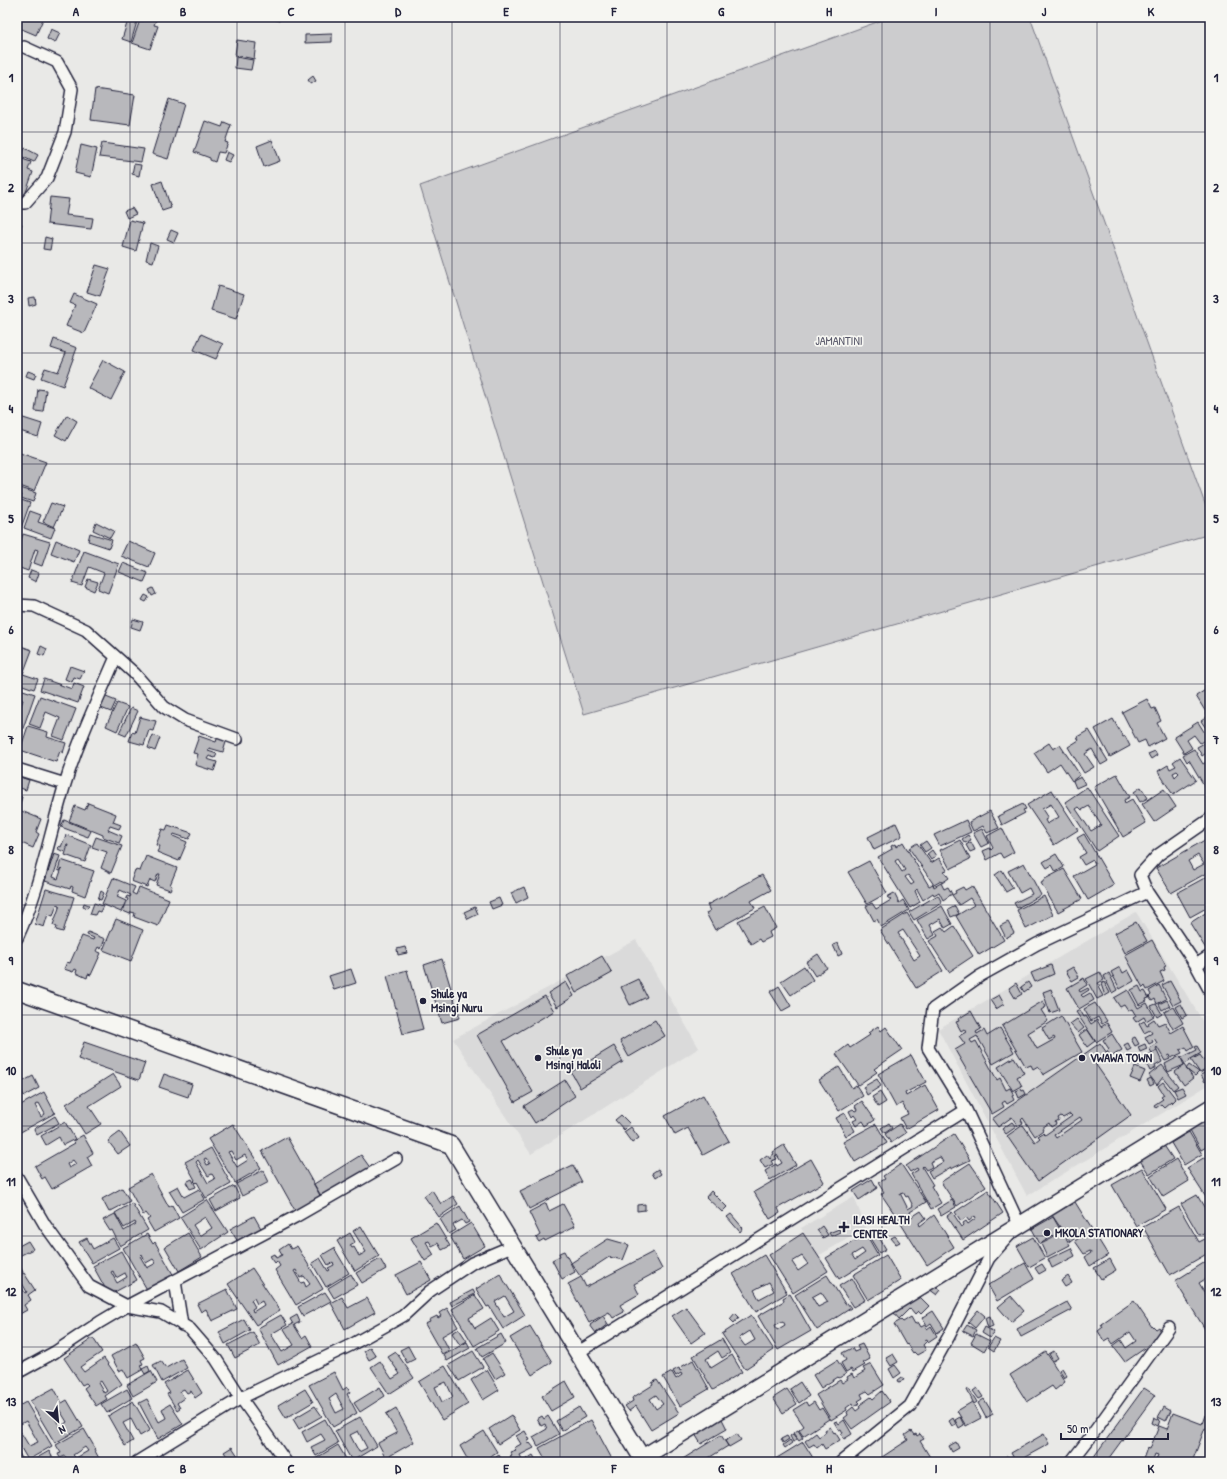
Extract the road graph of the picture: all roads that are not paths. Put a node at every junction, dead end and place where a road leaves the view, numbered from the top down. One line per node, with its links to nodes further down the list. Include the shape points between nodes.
1 (24, 46): 2 (street, via 57,62 72,89 65,132 47,178 25,203)
2 (17, 203)
3 (17, 605): 4 (street, via 34,606 86,630)
4 (116, 657): 5 (street, via 164,707 185,720); 7 (street)
5 (237, 739)
6 (17, 769): 7 (street)
7 (65, 784): 10 (street, via 43,867)
8 (1210, 819): 9 (street, via 1158,855 1140,875)
9 (1147, 892): 12 (street); 16 (street, via 1037,944 980,976 933,1009 928,1048)
10 (17, 938)
11 (1210, 956): 12 (street)
12 (1196, 965): 14 (street)
13 (17, 990): 20 (street, via 451,1145)
14 (1210, 991)
15 (1210, 1108): 19 (street)
16 (966, 1110): 19 (street); 25 (street)
17 (396, 1159): 21 (street)
18 (17, 1177): 22 (street, via 45,1225 89,1286)
19 (1019, 1224): 28 (street); 31 (street, via 989,1258 910,1406)
20 (512, 1246): 25 (street); 27 (street, via 472,1263 430,1291 403,1316 351,1345)
21 (175, 1281): 22 (street); 23 (street)
22 (127, 1306): 23 (street, via 161,1312); 26 (street)
23 (182, 1325): 27 (street, via 190,1329 216,1359)
24 (1169, 1328): 32 (street)
25 (577, 1353): 28 (street)
26 (17, 1373)
27 (241, 1398): 29 (street); 30 (street)
28 (640, 1460)
29 (137, 1462)
30 (286, 1462)
31 (841, 1462)
32 (1071, 1462)

